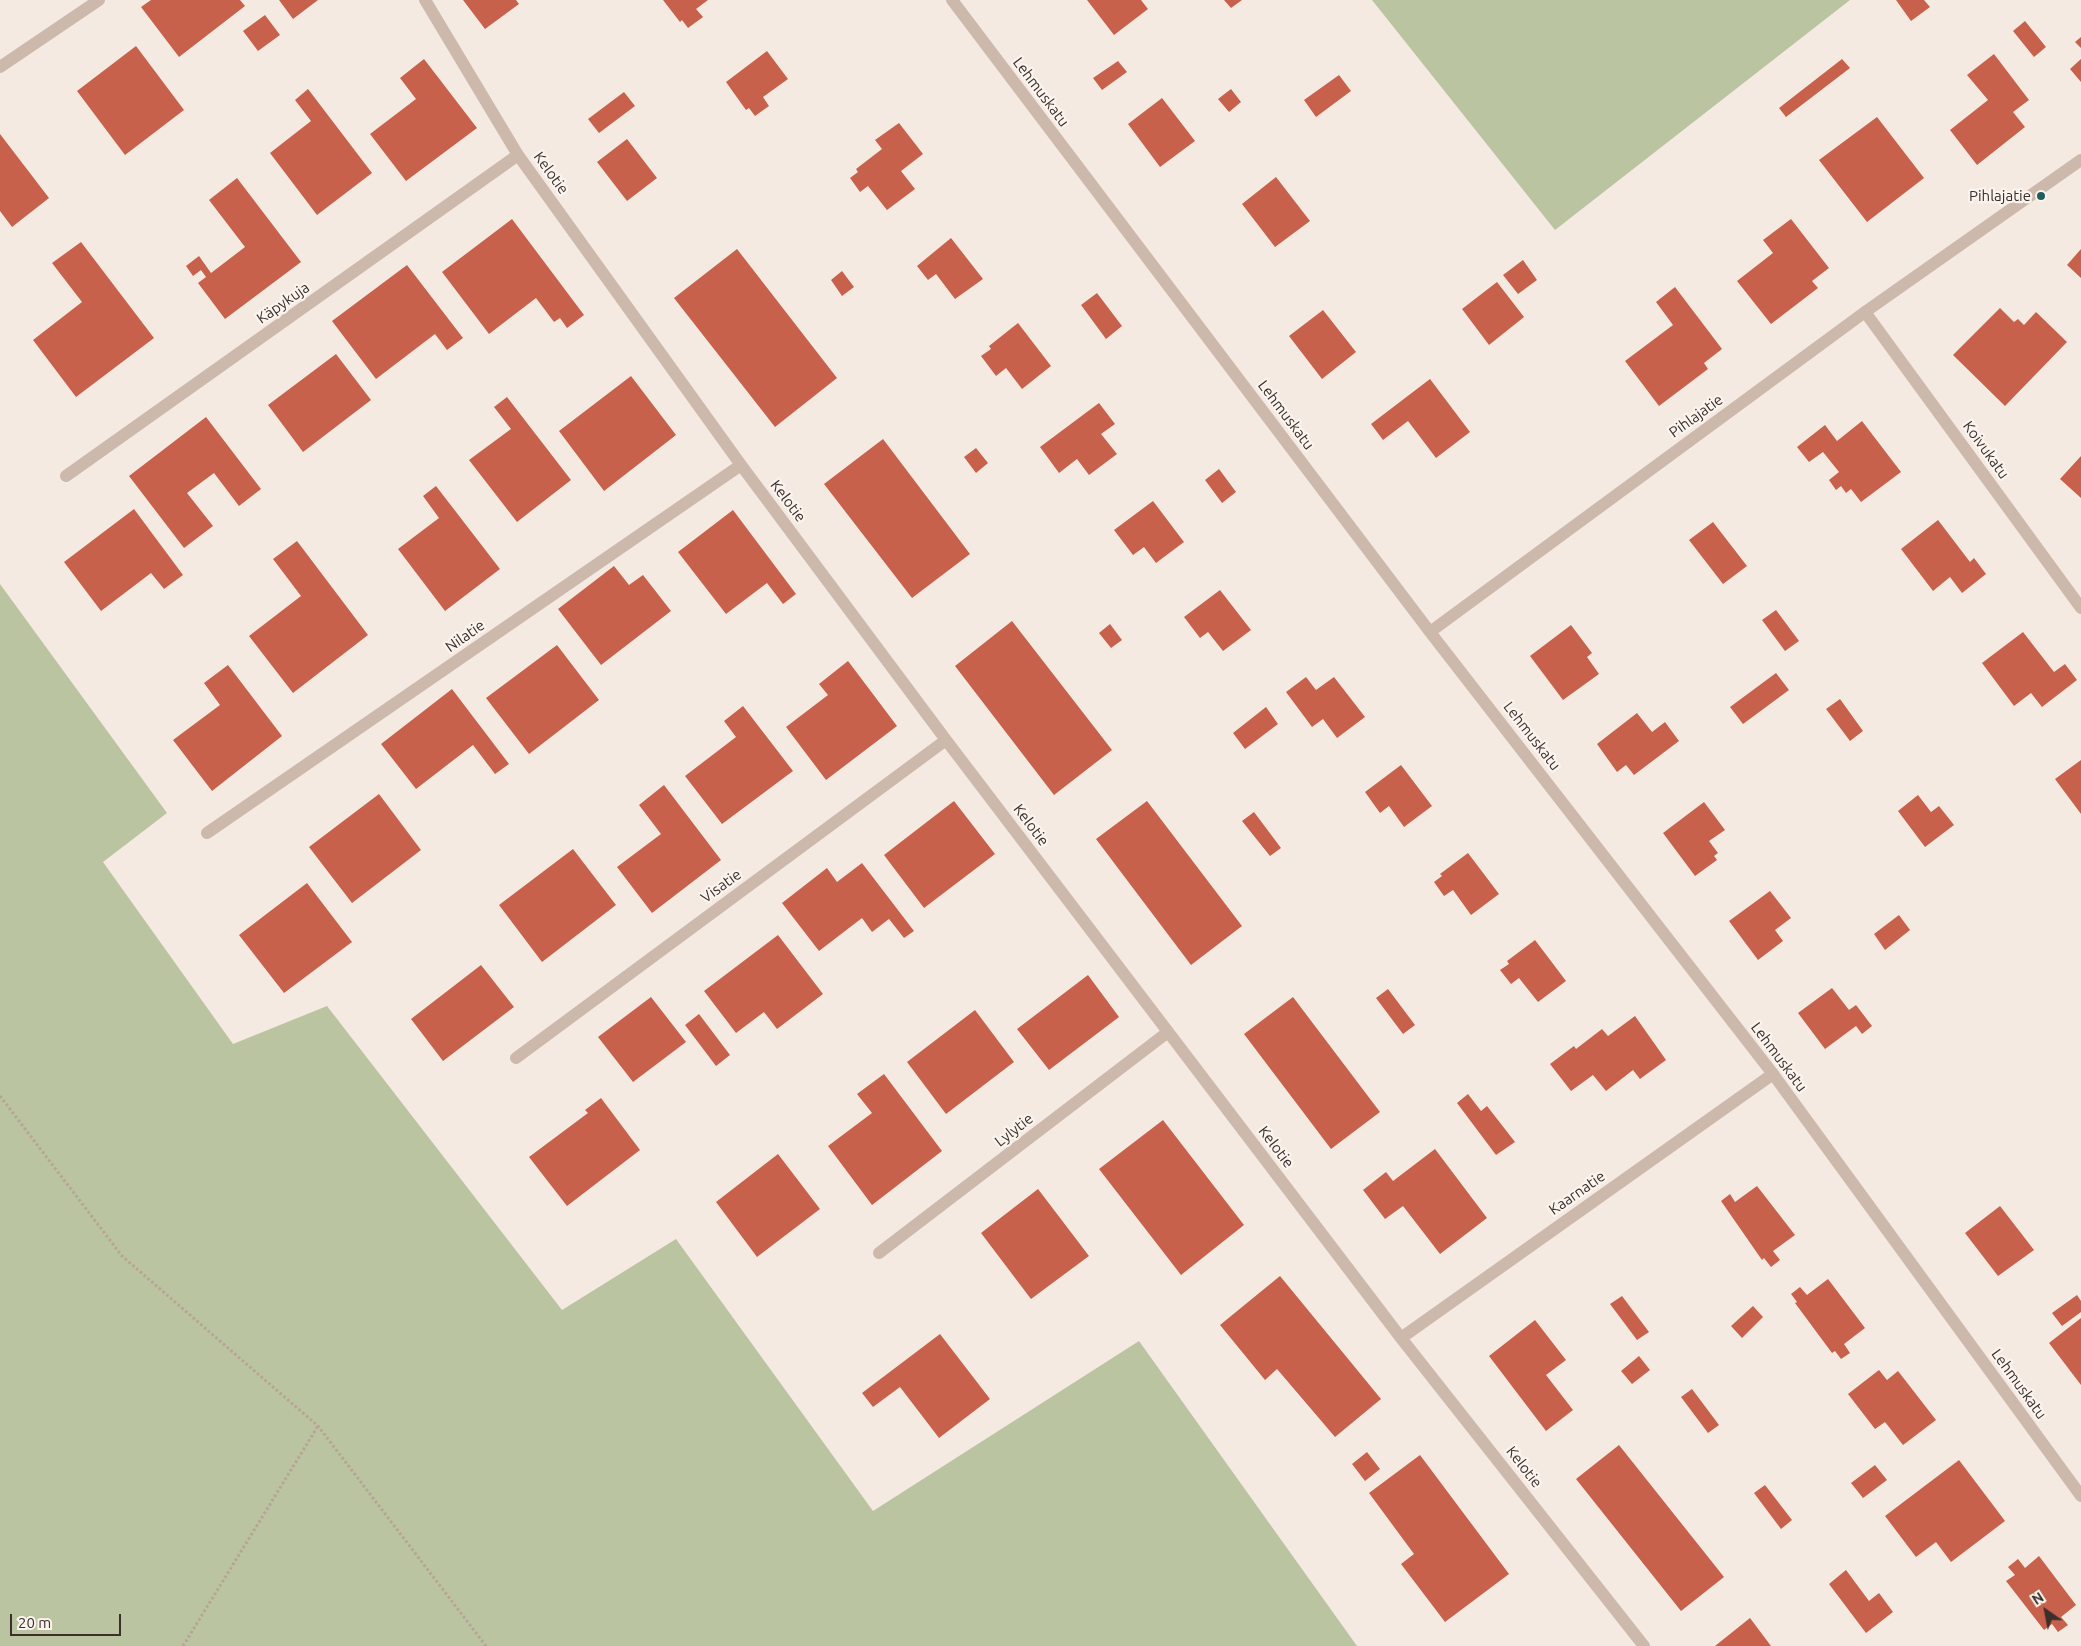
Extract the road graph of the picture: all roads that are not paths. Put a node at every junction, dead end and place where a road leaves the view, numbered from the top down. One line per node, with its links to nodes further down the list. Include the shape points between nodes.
1 (99, 0): 4 (street)
2 (425, 0): 5 (street, Kelotie)
3 (952, 0): 11 (street, Lehmuskatu)
4 (0, 67)
5 (518, 156): 8 (street, Kelotie); 9 (street, Käpykuja)
6 (2081, 160): 7 (street, Pihlajatie)
7 (1866, 312): 10 (street, Koivukatu); 11 (street, Pihlajatie)
8 (741, 465): 12 (street, Kelotie); 13 (street, Nilatie)
9 (66, 476)
10 (2081, 608)
11 (1430, 632): 16 (street, Lehmuskatu)
12 (946, 740): 14 (street, Kelotie); 15 (street, Visatie)
13 (207, 833)
14 (1168, 1032): 17 (street, Lylytie); 18 (street, Kelotie)
15 (516, 1058)
16 (1773, 1074): 18 (street, Kaarnatie); 19 (street, Lehmuskatu)
17 (879, 1253)
18 (1401, 1338): 20 (street, Kelotie)
19 (2081, 1496)
20 (1644, 1646)

